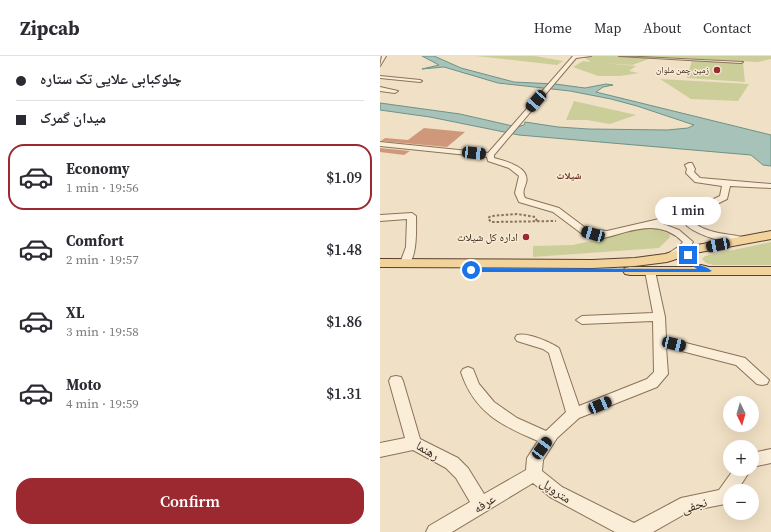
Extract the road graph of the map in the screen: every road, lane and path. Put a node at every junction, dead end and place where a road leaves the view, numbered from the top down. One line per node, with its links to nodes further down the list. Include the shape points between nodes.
1 (589, 56): 11 (street, via 575,57)
2 (621, 56): 4 (street)
3 (382, 58): 5 (street)
4 (741, 62)
5 (380, 65)
6 (380, 77): 7 (street)
7 (420, 81)
8 (380, 89): 9 (street)
9 (395, 91)
10 (380, 144): 11 (street)
11 (490, 155): 18 (street, via 491,159 512,166 523,175 523,182 518,189 522,200 556,210)
12 (689, 165): 13 (street, via 690,173 698,180)
13 (721, 183): 14 (street); 15 (street, via 726,187 724,196)
14 (771, 186)
15 (688, 214): 19 (street); 23 (street, via 690,224 701,232)
16 (380, 218): 27 (street, via 412,216 411,247)
17 (537, 221): 17 (path, via 491,222 488,218 517,214 535,217); 18 (path)
18 (572, 222): 20 (street, via 584,231)
19 (645, 224): 20 (street); 25 (street, via 669,228 682,235 688,242 683,249)
20 (606, 234): 22 (street)
21 (771, 235): 23 (main road)
22 (592, 238)
23 (744, 240): 24 (main road)
24 (692, 250): 25 (main road); 30 (main road, via 688,255 689,261)
25 (667, 258): 28 (main road)
26 (380, 263): 27 (main road)
27 (406, 263): 28 (main road)
28 (651, 265): 29 (main road); 30 (main road, via 674,270); 32 (street, متروپل)
29 (380, 270)
30 (709, 271): 31 (main road)
31 (771, 271)
32 (659, 317): 33 (street); 35 (street, متروپل)
33 (582, 320)
34 (521, 338): 39 (street, via 555,351)
35 (660, 341): 37 (street, via 740,361); 39 (street, متروپل, via 661,374 652,383)
36 (468, 372): 40 (street, via 470,383 494,410 514,425)
37 (762, 380)
38 (396, 381): 41 (street, رهنما)
39 (574, 414): 40 (street, متروپل)
40 (549, 439): 45 (street, متروپل, via 535,458)
41 (414, 443): 42 (street); 47 (street, رهنما, via 452,463 462,472)
42 (380, 450)
43 (771, 456): 44 (street)
44 (759, 459)
45 (534, 474): 47 (street, عرفه); 49 (street, متروپل, via 556,492)
46 (738, 476): 50 (street, نجفی, via 724,497 687,504)
47 (482, 506): 48 (street, عرفه)
48 (435, 532)
49 (633, 532)
50 (636, 532)

